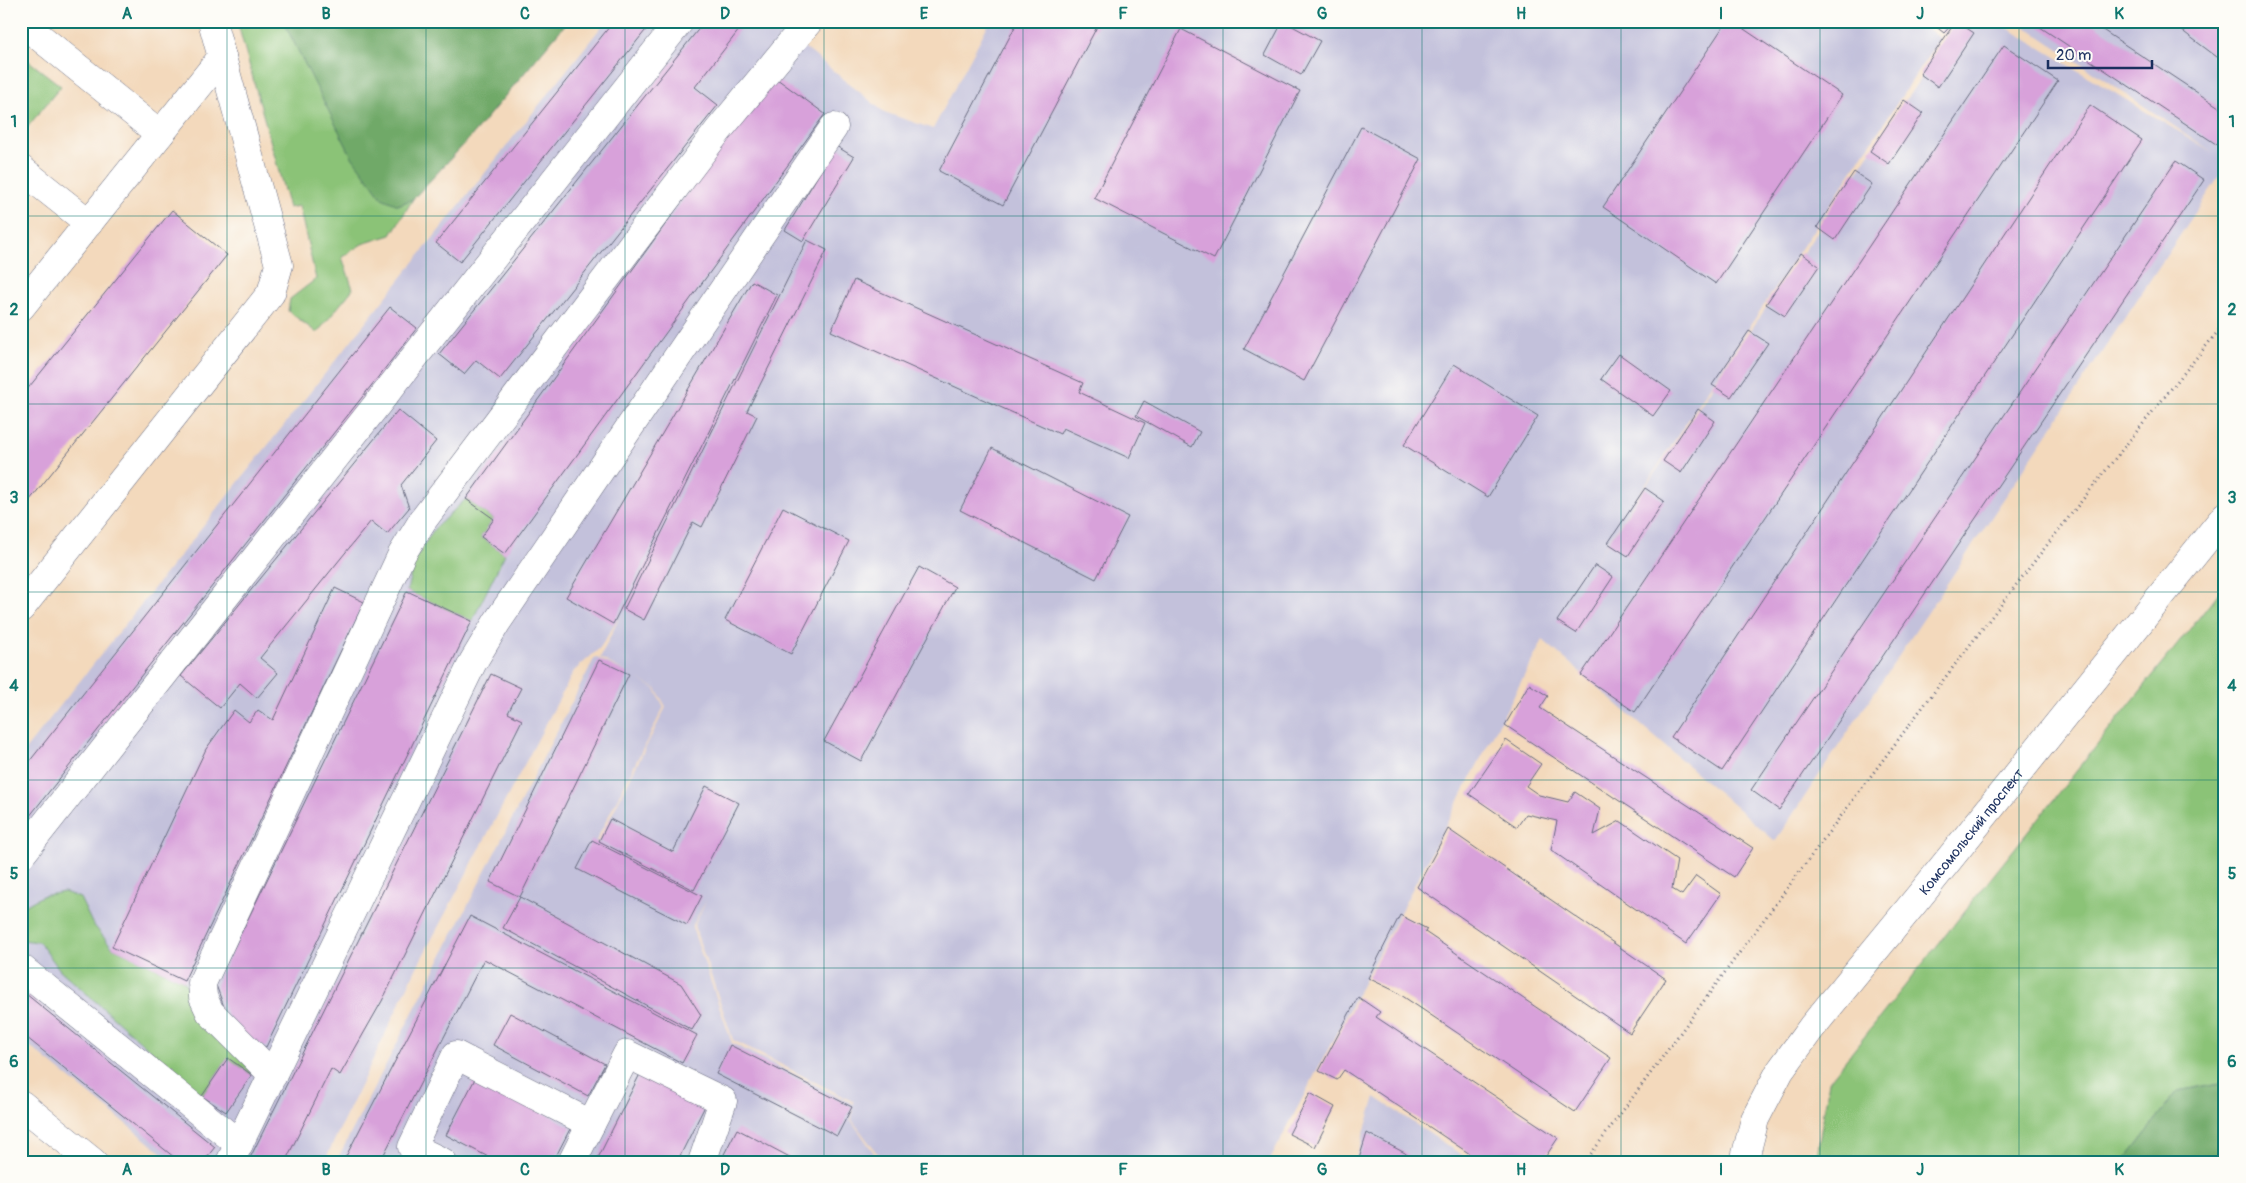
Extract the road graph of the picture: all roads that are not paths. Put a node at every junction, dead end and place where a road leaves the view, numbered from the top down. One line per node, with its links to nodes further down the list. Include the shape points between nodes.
1 (212, 21): 5 (street)
2 (680, 21): 13 (street)
3 (809, 21): 15 (street, via 718,131 423,520 402,554 202,983 203,997 210,1012)
4 (21, 22): 7 (street)
5 (222, 57): 7 (street); 12 (street, via 279,266 271,293)
6 (834, 127): 15 (street, via 473,662)
7 (160, 134): 9 (street)
8 (21, 170): 9 (street)
9 (88, 223): 10 (street)
10 (21, 307)
11 (2225, 516): 24 (street, Комсомольский проспект, via 1812,1027 1780,1070 1755,1119)
12 (21, 608)
13 (21, 855)
14 (21, 968): 18 (street)
15 (273, 1075): 18 (street)
16 (21, 1104): 20 (street)
17 (591, 1124): 19 (street, via 456,1055); 22 (street); 23 (street, via 627,1054 723,1101)
18 (235, 1153)
19 (408, 1154): 21 (street)
20 (93, 1162)
21 (443, 1162)
22 (572, 1162)
23 (702, 1162)
24 (1744, 1162)

